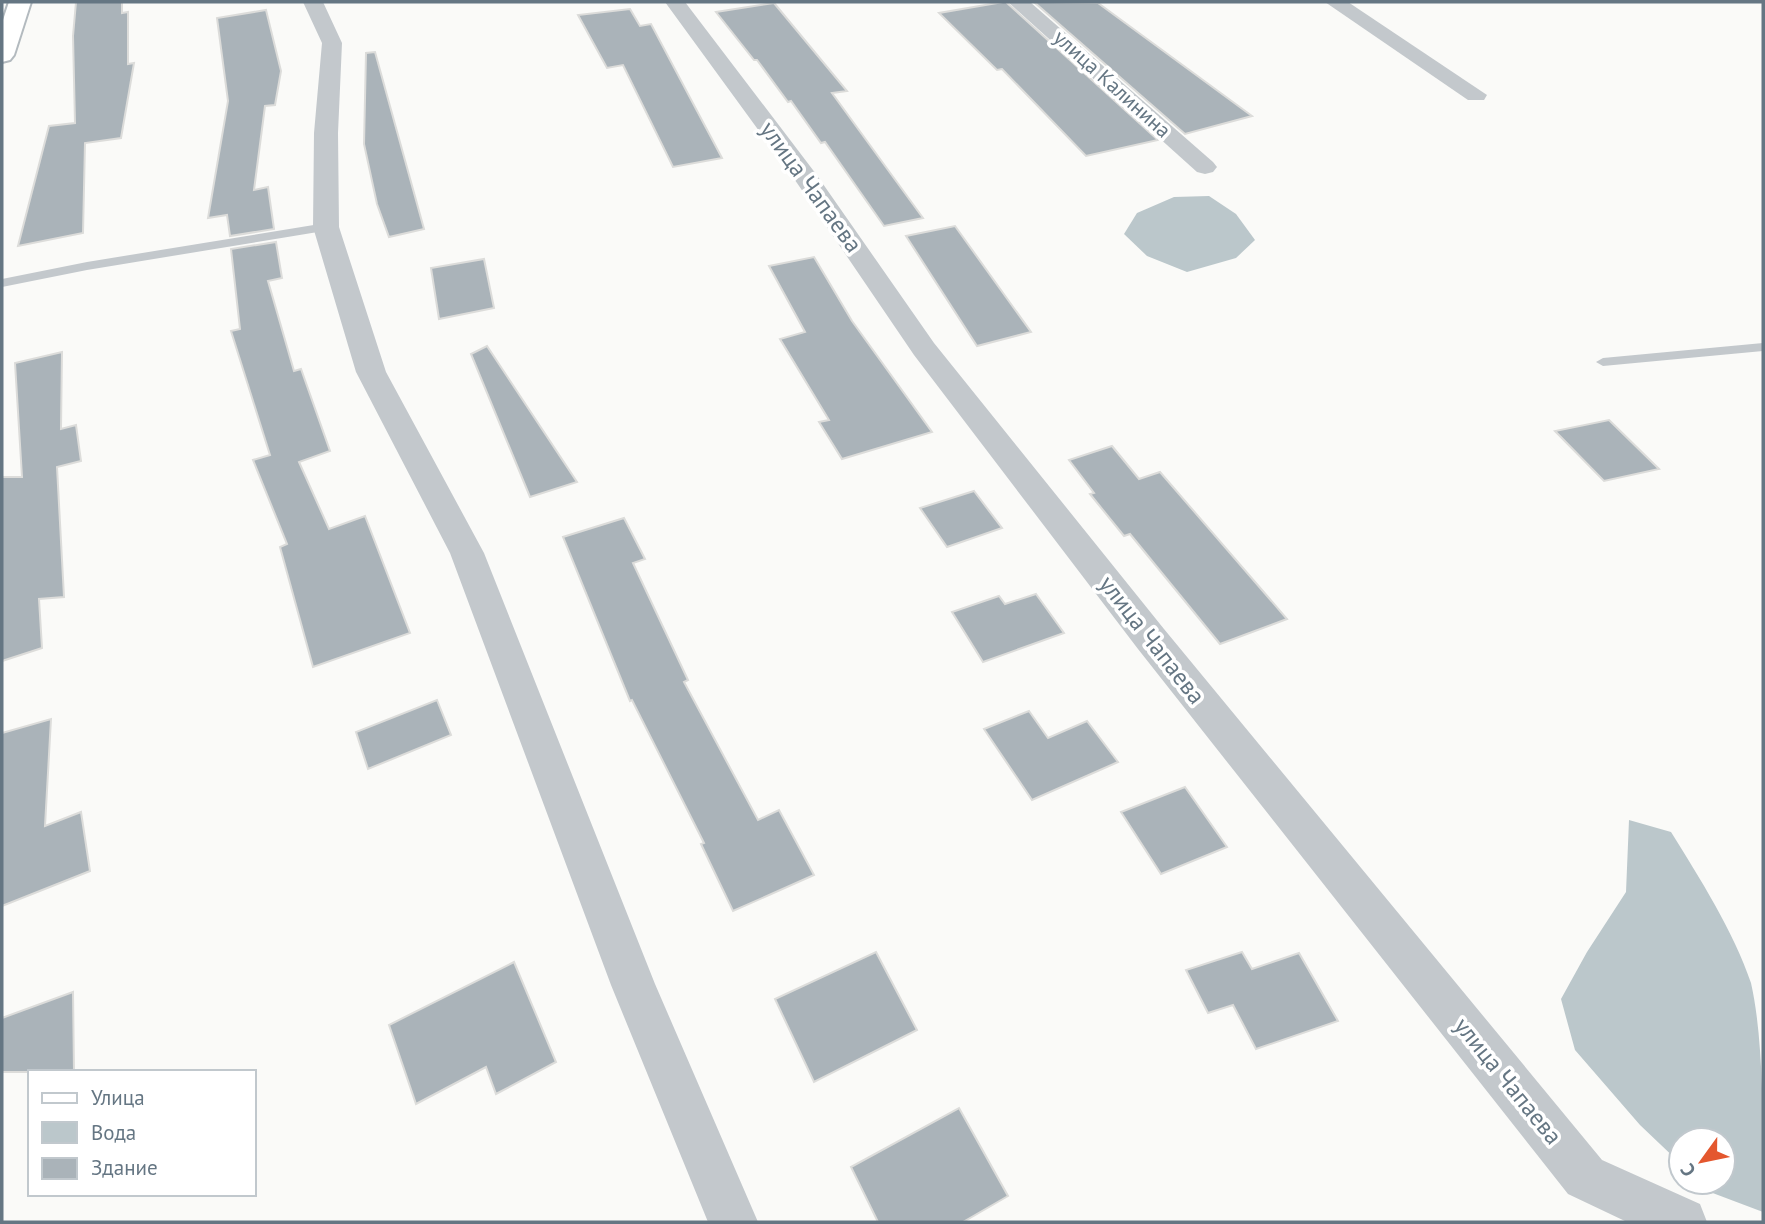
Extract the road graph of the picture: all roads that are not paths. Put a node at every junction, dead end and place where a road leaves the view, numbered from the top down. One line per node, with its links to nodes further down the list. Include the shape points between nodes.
1 (20, 2): 6 (street)
2 (313, 2): 9 (street, via 332,43)
3 (675, 2): 14 (street, улица Чапаева, via 807,178 933,360 1151,639 1585,1177)
4 (1018, 2): 8 (street, улица Калинина)
5 (1335, 2): 7 (street)
6 (2, 55)
7 (1476, 95)
8 (1205, 167)
9 (326, 227): 10 (lane); 13 (street, via 372,372 467,553 633,985)
10 (2, 284)
11 (1763, 347): 12 (lane)
12 (1603, 362)
13 (733, 1222)
14 (1682, 1222)

